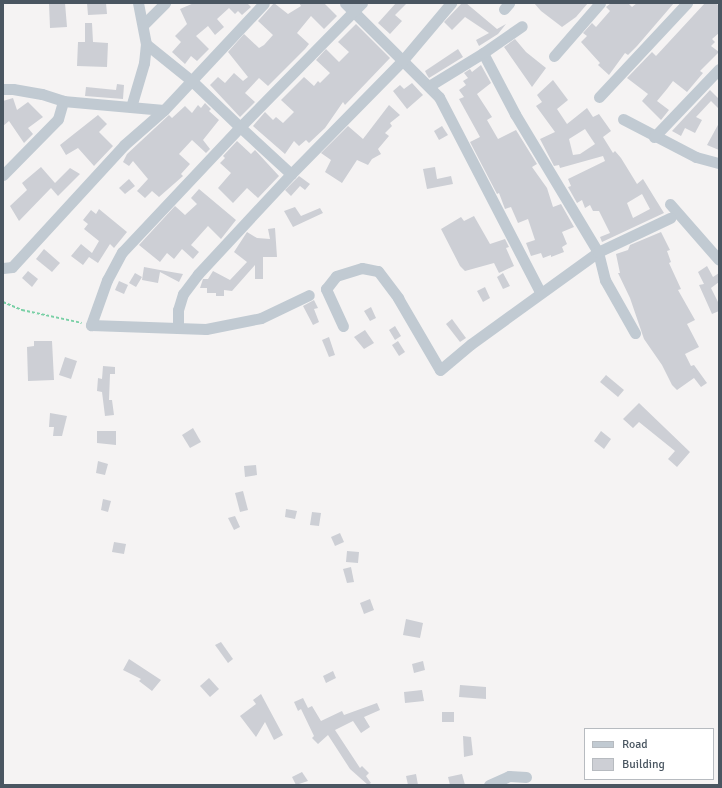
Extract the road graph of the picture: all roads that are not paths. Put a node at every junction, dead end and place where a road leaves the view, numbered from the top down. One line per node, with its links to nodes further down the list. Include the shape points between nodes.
1 (138, 3): 9 (street)
2 (165, 3): 9 (street)
3 (264, 3): 16 (street)
4 (362, 3): 8 (street)
5 (451, 3): 14 (street)
6 (600, 3): 13 (street)
7 (687, 3): 19 (street)
8 (349, 7): 14 (street); 24 (street)
9 (144, 24): 11 (street)
10 (522, 26): 12 (street)
11 (146, 44): 16 (street); 21 (street, via 144,63)
12 (483, 53): 17 (street); 31 (street, via 515,114)
13 (554, 56)
14 (403, 60): 17 (street); 27 (street)
15 (719, 69): 25 (street)
16 (192, 81): 22 (street); 24 (street)
17 (428, 86): 34 (street, via 439,97 456,125)
18 (3, 89): 20 (street, via 13,88)
19 (599, 97)
20 (63, 101): 21 (street); 28 (street, via 58,119)
21 (131, 108): 22 (street)
22 (164, 110): 33 (street, via 124,145 12,267)
23 (623, 119): 25 (street)
24 (240, 127): 27 (street); 37 (street, via 122,252 107,280 91,325)
25 (654, 137): 26 (street, via 696,157)
26 (719, 163)
27 (291, 174): 37 (street, via 198,274 183,294 178,310)
28 (3, 175)
29 (670, 204): 32 (street)
30 (670, 218): 31 (street)
31 (598, 252): 34 (street); 38 (street, via 605,280)
32 (719, 260)
33 (3, 268)
34 (540, 292): 36 (street, via 470,344 440,370 398,298 378,271 362,268 336,276 326,289)
35 (309, 295): 37 (street, via 260,318 206,329)
36 (343, 326)
37 (178, 328)
38 (635, 333)
39 (526, 776): 40 (street, via 509,776)
40 (490, 785)

